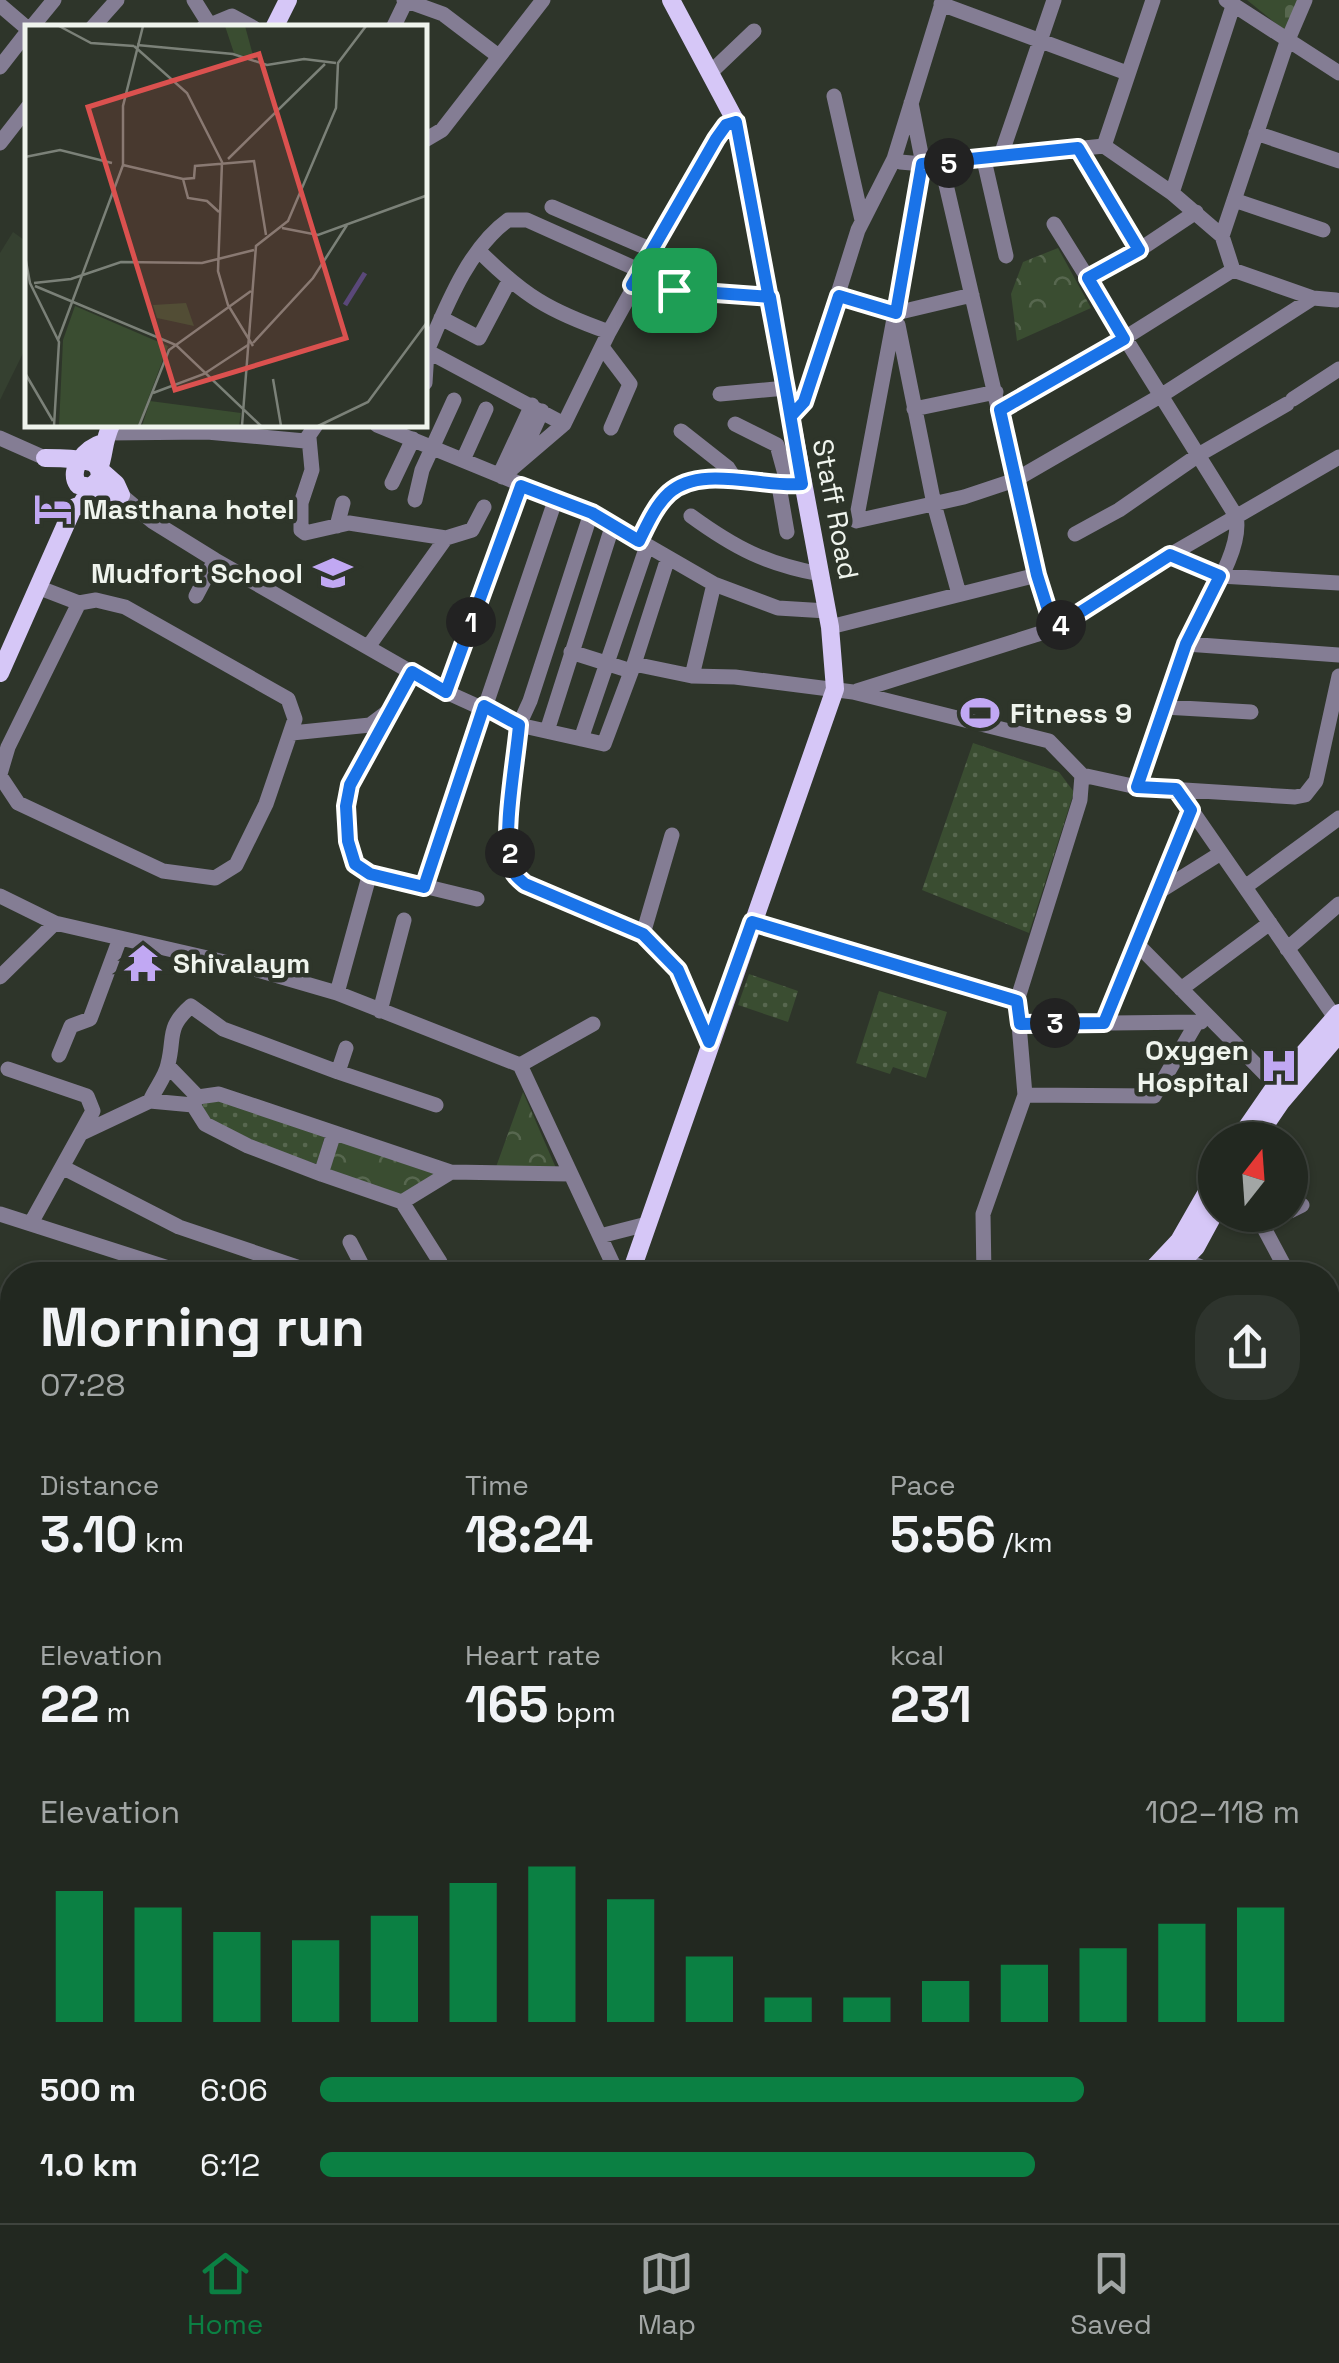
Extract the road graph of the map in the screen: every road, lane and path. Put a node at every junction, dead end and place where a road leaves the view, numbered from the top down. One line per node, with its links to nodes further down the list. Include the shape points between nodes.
1 (54, 0): 15 (street)
2 (117, 0): 16 (street)
3 (194, 0): 17 (street)
4 (288, 0): 20 (main road)
5 (405, 0): 14 (street); 21 (street)
6 (543, 0): 27 (street)
7 (671, 0): 29 (main road, Staff Road)
8 (1054, 0): 25 (street)
9 (1153, 0): 30 (street)
10 (1305, 0): 26 (street)
11 (942, 2): 25 (street); 33 (street)
12 (1230, 3): 26 (street); 46 (street)
13 (0, 5): 22 (street)
14 (445, 7): 27 (street)
15 (33, 25)
16 (95, 25)
17 (206, 25)
18 (209, 25): 19 (street, via 232,16)
19 (248, 25)
20 (276, 25)
21 (394, 25)
22 (25, 27)
23 (754, 31): 29 (street)
24 (25, 35): 28 (street)
25 (1040, 41): 30 (street); 41 (street)
26 (1287, 42): 31 (street); 36 (street)
27 (497, 55): 37 (street, via 442,130)
28 (0, 67)
29 (711, 72): 35 (main road, Staff Road)
30 (1127, 73): 39 (street)
31 (1339, 73)
32 (834, 96): 50 (street)
33 (910, 99): 44 (street); 50 (street, via 894,159)
34 (25, 111): 38 (street)
35 (736, 122): 56 (street, via 716,139); 64 (main road, Staff Road)
36 (1256, 133): 42 (street); 47 (street)
37 (428, 138)
38 (0, 144)
39 (1104, 146): 40 (street); 46 (street)
40 (1078, 148): 41 (street); 54 (street)
41 (992, 159): 45 (street); 57 (street)
42 (1339, 161)
43 (900, 162): 44 (street)
44 (922, 164): 45 (street); 67 (street)
45 (941, 164): 63 (street)
46 (1172, 193): 49 (street)
47 (1234, 200): 52 (street); 53 (street)
48 (552, 207): 56 (street)
49 (1196, 212): 53 (street); 54 (street)
50 (862, 220): 62 (street)
51 (1054, 224): 60 (street)
52 (1323, 230)
53 (1222, 236): 58 (street)
54 (1139, 250): 60 (street)
55 (479, 251): 59 (street, via 502,224 518,218); 61 (street); 68 (street)
56 (654, 251): 59 (street)
57 (1006, 256)
58 (1232, 270): 65 (street); 70 (street)
59 (637, 278): 64 (street, via 656,290); 69 (street)
60 (1088, 278): 70 (street)
61 (509, 281): 68 (street, via 478,338); 69 (street)
62 (839, 296): 67 (street); 83 (street, via 804,402)
63 (972, 296): 67 (street); 75 (street)
64 (770, 297): 74 (main road, Staff Road)
65 (1314, 298): 66 (street); 77 (street)
66 (1336, 300)
67 (896, 313): 80 (street); 113 (street, via 856,521)
68 (441, 318): 71 (street)
69 (605, 339): 84 (street); 87 (street, via 630,384)
70 (1124, 339): 77 (street); 82 (street)
71 (428, 347)
72 (428, 352): 79 (street)
73 (1338, 372): 95 (street)
74 (786, 388): 76 (street); 83 (main road, Staff Road)
75 (996, 392): 80 (street); 82 (street)
76 (720, 394)
77 (1162, 395): 95 (street); 104 (street)
78 (454, 400): 94 (street)
79 (537, 408): 84 (street); 99 (street); 102 (street)
80 (914, 408): 113 (street)
81 (486, 409): 98 (street)
82 (1000, 410): 104 (street)
83 (791, 416): 106 (main road, Staff Road)
84 (564, 424): 99 (street)
85 (735, 424): 106 (street, via 777,445)
86 (208, 428): 88 (street); 90 (street, via 305,441)
87 (611, 428)
88 (166, 429): 92 (street)
89 (681, 431): 103 (street)
90 (313, 432): 120 (street, via 301,530)
91 (407, 432): 94 (street); 105 (street)
92 (107, 434): 100 (main road); 101 (main road)
93 (0, 438): 96 (street)
94 (432, 447): 98 (street); 111 (street)
95 (1200, 454): 118 (street); 122 (street)
96 (45, 458): 101 (main road, via 63,458)
97 (1338, 459): 118 (street)
98 (462, 460): 102 (street)
99 (519, 461): 102 (street)
100 (99, 469): 101 (main road, via 90,461); 108 (main road); 109 (main road)
101 (76, 470): 108 (main road, via 78,485); 115 (main road)
102 (500, 477): 107 (street)
103 (735, 479): 106 (street); 124 (street, via 684,484 669,494)
104 (1015, 480): 113 (street); 129 (street)
105 (392, 483)
106 (789, 485): 121 (street); 128 (main road, Staff Road)
107 (521, 486): 110 (street); 150 (street)
108 (90, 487): 109 (main road); 115 (main road, via 82,505)
109 (121, 495): 127 (street)
110 (556, 498): 116 (street); 151 (street)
111 (415, 500)
112 (343, 502): 120 (street)
113 (934, 504): 134 (street)
114 (484, 507): 123 (street, via 472,530)
115 (73, 508): 133 (main road)
116 (592, 513): 119 (street); 155 (street)
117 (691, 516): 128 (street, via 734,547 780,567)
118 (1236, 516): 125 (street); 130 (street, via 1237,536)
119 (613, 524): 124 (street); 141 (street)
120 (337, 526): 123 (street)
121 (787, 532)
122 (1076, 534)
123 (446, 538): 140 (street)
124 (643, 544): 126 (street); 143 (street)
125 (1170, 555): 130 (street); 138 (street)
126 (668, 558): 132 (street); 144 (street)
127 (215, 560): 135 (street); 140 (street)
128 (820, 574): 137 (main road, Staff Road)
129 (1037, 575): 134 (street); 138 (street)
130 (1220, 576): 131 (street); 139 (street)
131 (1339, 583)
132 (714, 584): 137 (street); 147 (street)
133 (40, 588): 136 (street); 145 (main road)
134 (959, 594): 137 (street)
135 (196, 596)
136 (79, 603): 157 (street, via 124,607 288,699); 160 (street)
137 (829, 619): 149 (main road, Staff Road)
138 (1054, 629): 149 (street)
139 (1186, 644): 142 (street); 152 (street)
140 (368, 647): 146 (street)
141 (571, 652): 143 (street); 156 (street)
142 (1339, 654)
143 (607, 662): 144 (street); 159 (street)
144 (633, 667): 147 (street); 159 (street, via 604,744)
145 (0, 672)
146 (412, 672): 150 (street); 153 (street)
147 (692, 676): 149 (street)
148 (1339, 676): 158 (street)
149 (844, 690): 162 (street, via 1049,741); 177 (main road)
150 (446, 692): 151 (street)
151 (484, 706): 155 (street); 170 (street)
152 (1164, 707): 154 (street); 163 (street)
153 (388, 712): 157 (street, via 370,725); 169 (street, via 346,806 355,864)
154 (1251, 712)
155 (519, 725): 156 (street); 180 (street, via 510,831 515,875)
156 (546, 731): 159 (street)
157 (292, 732): 161 (street, via 236,866 215,878 162,871 18,803)
158 (1333, 732): 164 (street, via 1316,781 1304,795)
159 (581, 738)
160 (4, 744): 161 (street)
161 (0, 775)
162 (1082, 775): 163 (street); 187 (street, via 1073,826)
163 (1137, 787): 164 (street)
164 (1176, 789): 165 (street)
165 (1191, 810): 168 (street); 172 (street)
166 (1339, 818): 171 (street)
167 (672, 835): 180 (street)
168 (1221, 853): 171 (street); 172 (street)
169 (370, 874): 170 (street); 186 (street)
170 (424, 887): 174 (street)
171 (1245, 887): 179 (street)
172 (1157, 893): 182 (street)
173 (0, 896): 178 (street)
174 (478, 899)
175 (1339, 904): 183 (street)
176 (404, 920): 188 (street)
177 (752, 922): 187 (street); 194 (main road)
178 (54, 923): 181 (street); 184 (street)
179 (1270, 923): 183 (street); 185 (street)
180 (643, 934): 194 (street, via 678,970)
181 (119, 940): 186 (street); 196 (street, via 90,1019 71,1026)
182 (1136, 944): 185 (street); 190 (street)
183 (1287, 948): 193 (street)
184 (0, 977)
185 (1181, 989): 189 (street)
186 (337, 994): 188 (street)
187 (1017, 1001): 192 (street)
188 (380, 1011): 197 (street)
189 (1205, 1022): 190 (street); 201 (street); 202 (street, via 1154,1096)
190 (1104, 1023): 192 (street)
191 (593, 1024): 197 (street)
192 (1020, 1024): 202 (street)
193 (1335, 1034): 201 (main road); 207 (main road)
194 (709, 1042): 218 (main road)
195 (346, 1048): 200 (street)
196 (60, 1055)
197 (520, 1065): 213 (street)
198 (168, 1066): 200 (street, via 169,1041 191,1006 223,1029); 203 (street); 204 (street)
199 (8, 1069): 208 (street, via 87,1096 93,1111)
200 (338, 1072): 205 (street)
201 (1276, 1085): 206 (main road)
202 (1025, 1095): 230 (street, via 983,1214)
203 (150, 1101): 204 (street); 208 (street)
204 (195, 1101): 209 (street, via 219,1094); 212 (street, via 205,1124)
205 (436, 1105)
206 (1250, 1122)
207 (1269, 1122)
208 (82, 1133): 210 (street)
209 (334, 1133): 211 (street); 212 (street)
210 (62, 1167): 217 (street); 225 (street, via 179,1227)
211 (452, 1172): 213 (street); 214 (street)
212 (321, 1174): 214 (street)
213 (570, 1174): 221 (street)
214 (402, 1202): 227 (street)
215 (1198, 1209): 231 (main road)
216 (0, 1214): 217 (street)
217 (30, 1223): 224 (street)
218 (648, 1224): 221 (street); 229 (main road)
219 (1204, 1232): 223 (main road)
220 (1266, 1232): 233 (street)
221 (600, 1236): 228 (street)
222 (350, 1242): 226 (street)
223 (1184, 1260): 232 (street)
224 (150, 1262)
225 (283, 1262)
226 (360, 1262)
227 (440, 1262)
228 (612, 1262)
229 (635, 1262)
230 (984, 1262)
231 (1160, 1262)
232 (1189, 1262)
233 (1282, 1262)

